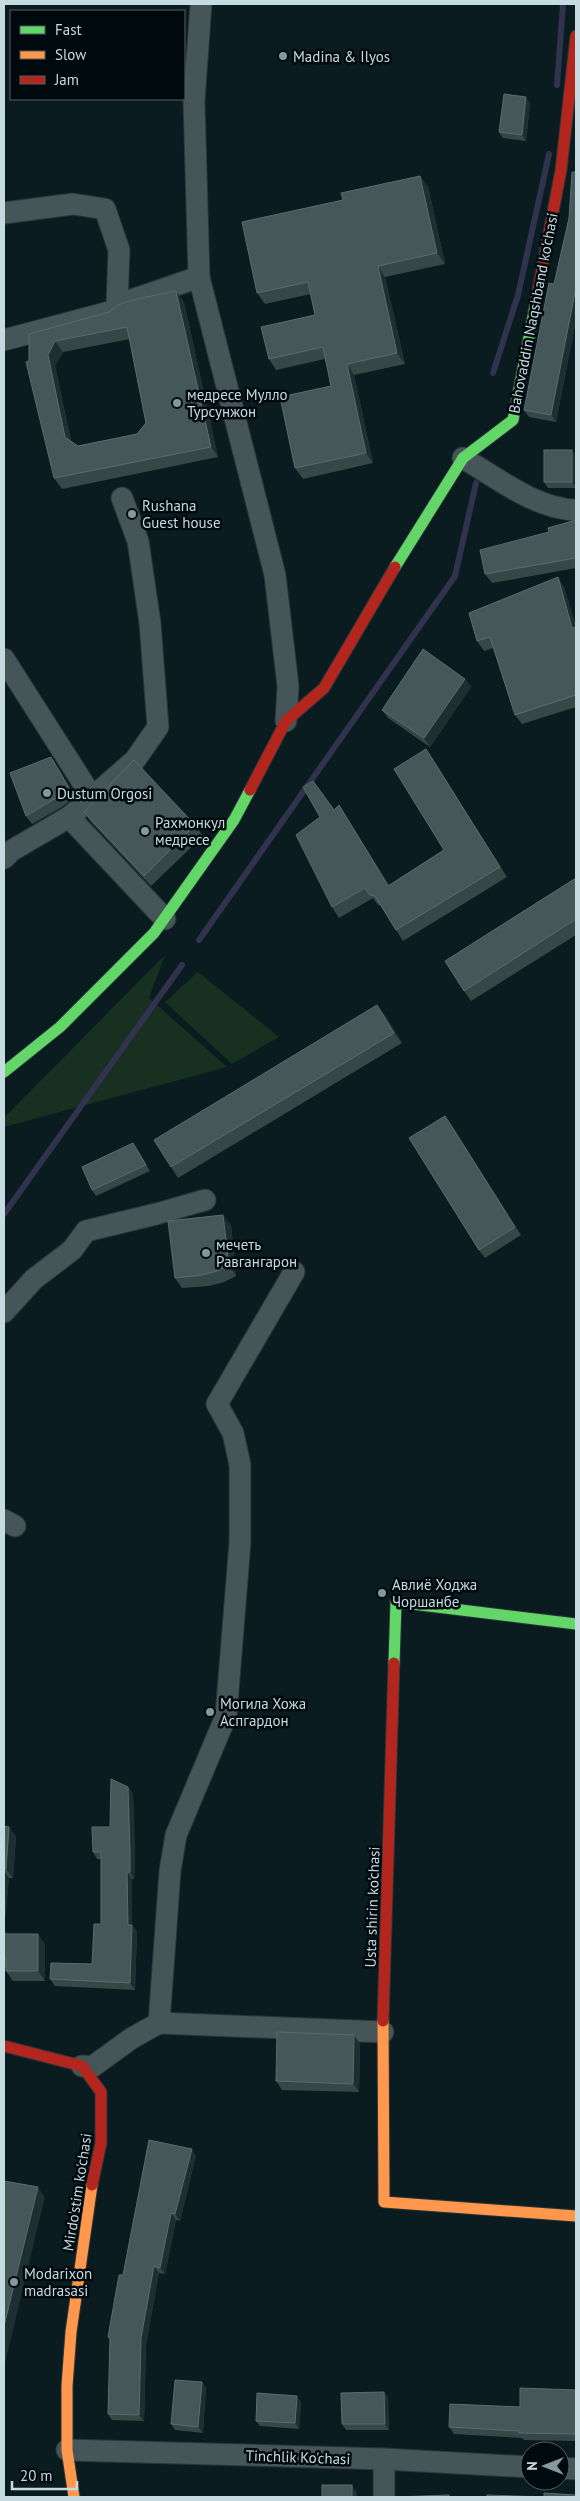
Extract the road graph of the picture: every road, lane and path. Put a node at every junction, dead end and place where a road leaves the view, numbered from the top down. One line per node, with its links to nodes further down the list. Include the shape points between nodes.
1 (201, 4): 5 (street, Bahovaddin Naqshband ko'chasi, via 194,101)
2 (576, 36): 3 (street, Bahovaddin Naqshband ko'chasi)
3 (568, 171): 8 (street, Bahovaddin Naqshband ko'chasi, via 513,420)
4 (4, 214): 6 (street, via 73,204 105,209 119,250)
5 (199, 277): 6 (street); 12 (street, Bahovaddin Naqshband ko'chasi, via 275,575 288,686)
6 (117, 305): 7 (street, via 113,311)
7 (4, 340)
8 (463, 458): 10 (street, via 515,490 546,504); 12 (street, Bahovaddin Naqshband ko'chasi, via 324,688)
9 (122, 498): 13 (street, via 138,541 150,623 158,727 135,760)
10 (576, 510)
11 (4, 659): 13 (street)
12 (286, 721): 16 (street, Bahovaddin Naqshband ko'chasi, via 234,820)
13 (92, 797): 14 (street)
14 (69, 817): 15 (street); 16 (street)
15 (4, 858)
16 (165, 919): 17 (street, Bahovaddin Naqshband ko'chasi, via 60,1027)
17 (4, 1072)
18 (205, 1200): 20 (street, via 86,1231 72,1250 34,1279)
19 (294, 1272): 22 (street, via 217,1404 233,1433 240,1465 240,1542 226,1716 176,1835 170,1870)
20 (4, 1312)
21 (576, 1624): 23 (street, Usta shirin ko'chasi, via 396,1602)
22 (159, 2023): 23 (street); 25 (street, via 92,2067)
23 (383, 2032): 26 (street, Usta shirin ko'chasi, via 384,2202)
24 (4, 2046): 25 (street)
25 (82, 2066): 27 (street, Mirdo'stim ko'chasi, via 101,2092 103,2116 71,2332)
26 (576, 2216)
27 (67, 2450): 28 (street, Tinchlik Ko'chasi); 30 (street, Mirdo'stim ko'chasi)
28 (384, 2459): 29 (street, Tinchlik Ko'chasi); 31 (street)
29 (520, 2466)
30 (74, 2497)
31 (384, 2497)

